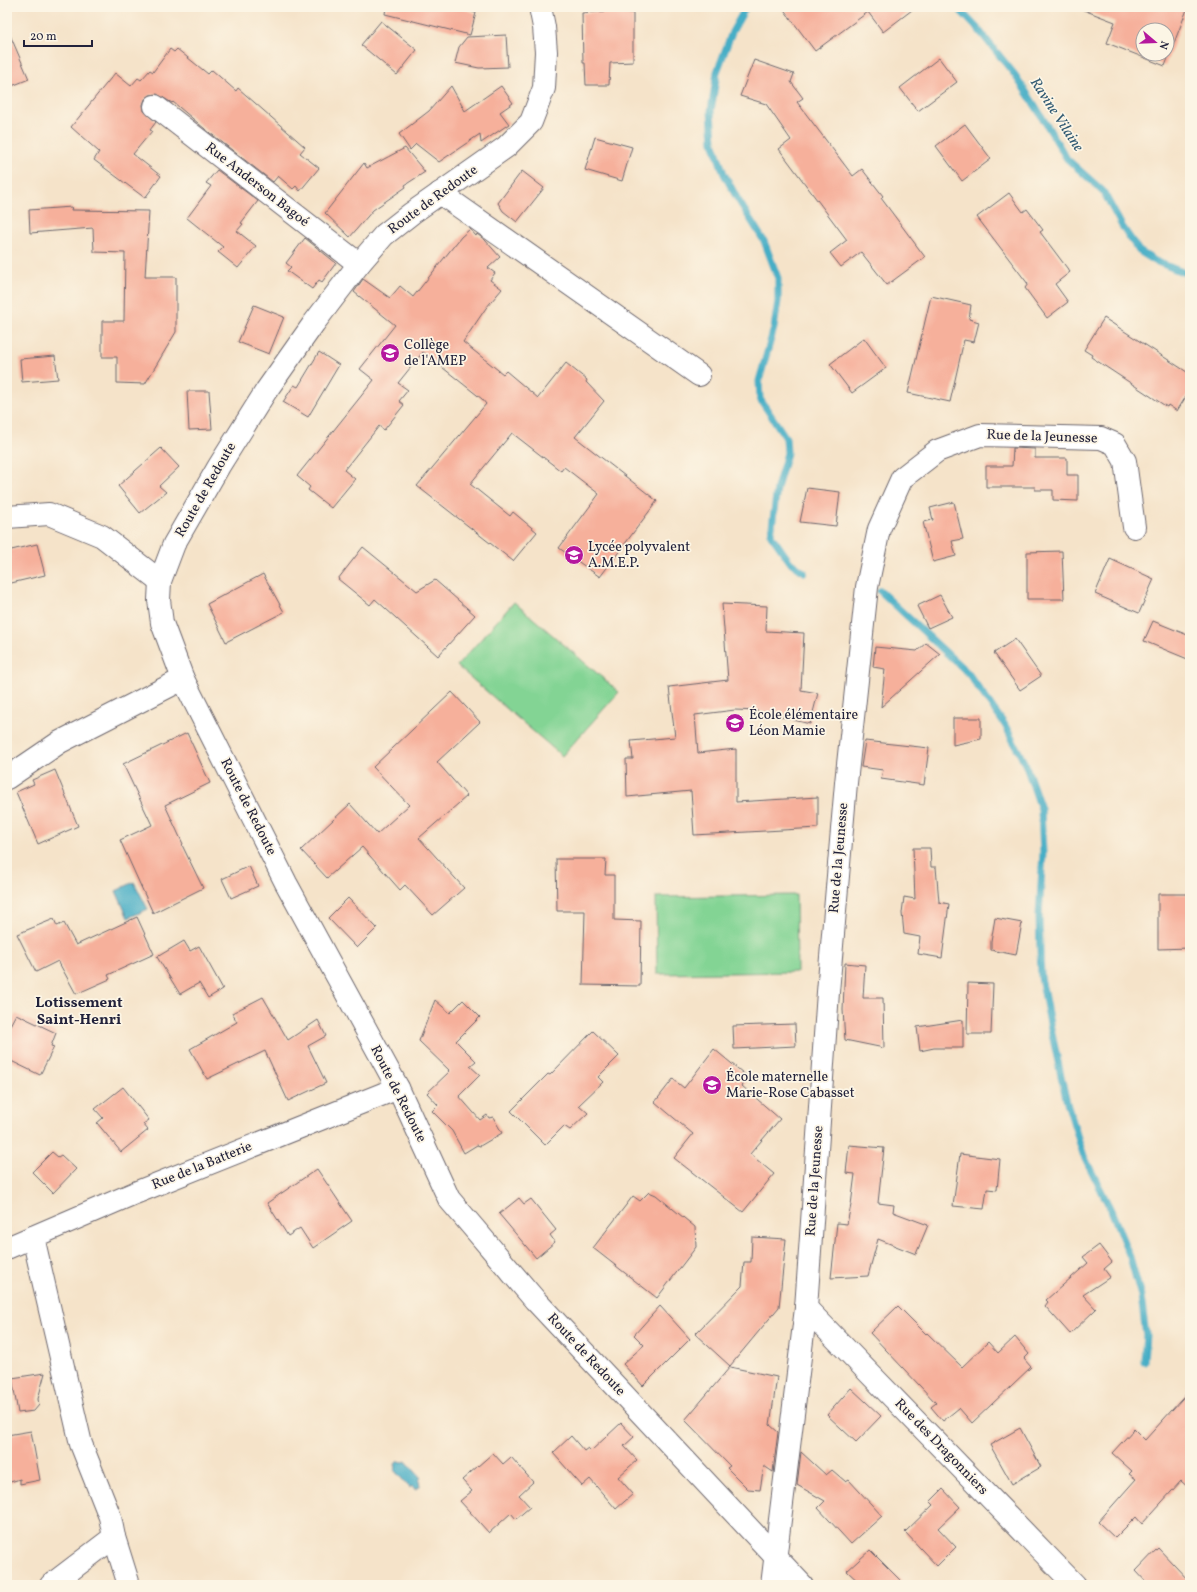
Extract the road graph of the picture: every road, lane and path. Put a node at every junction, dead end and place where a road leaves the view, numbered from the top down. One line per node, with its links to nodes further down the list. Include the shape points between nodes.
1 (540, 7): 3 (street, Route de Redoute, via 546,52 544,88 531,122 506,147)
2 (155, 106): 4 (street, Rue Anderson Bagoé)
3 (440, 193): 4 (street, Route de Redoute, via 384,235); 5 (street)
4 (359, 264): 8 (street, Route de Redoute, via 271,384 219,466 174,544)
5 (699, 375)
6 (7, 517): 8 (street, via 49,514 102,536)
7 (1134, 527): 14 (street, Rue de la Jeunesse, via 1125,461 1115,444 1101,438 980,435 937,451 902,478 879,529 867,587 846,783 828,992)
8 (160, 581): 9 (street, Route de Redoute, via 158,600 162,622)
9 (183, 679): 10 (street, via 60,742); 11 (street, Route de Redoute, via 286,884)
10 (7, 778)
11 (398, 1088): 12 (street, Rue de la Batterie, via 135,1193); 16 (street, Route de Redoute, via 449,1199 535,1300)
12 (33, 1237): 13 (street, Rue de la Batterie); 15 (street, via 81,1444 110,1517)
13 (7, 1248)
14 (806, 1308): 16 (street, Rue de la Jeunesse); 21 (street, Rue des Dragonniers)
15 (114, 1537): 17 (street); 18 (street)
16 (775, 1556): 19 (street, Rue de la Jeunesse); 20 (street, Route de Redoute)
17 (51, 1585)
18 (129, 1585)
19 (772, 1585)
20 (802, 1585)
21 (1075, 1585)

